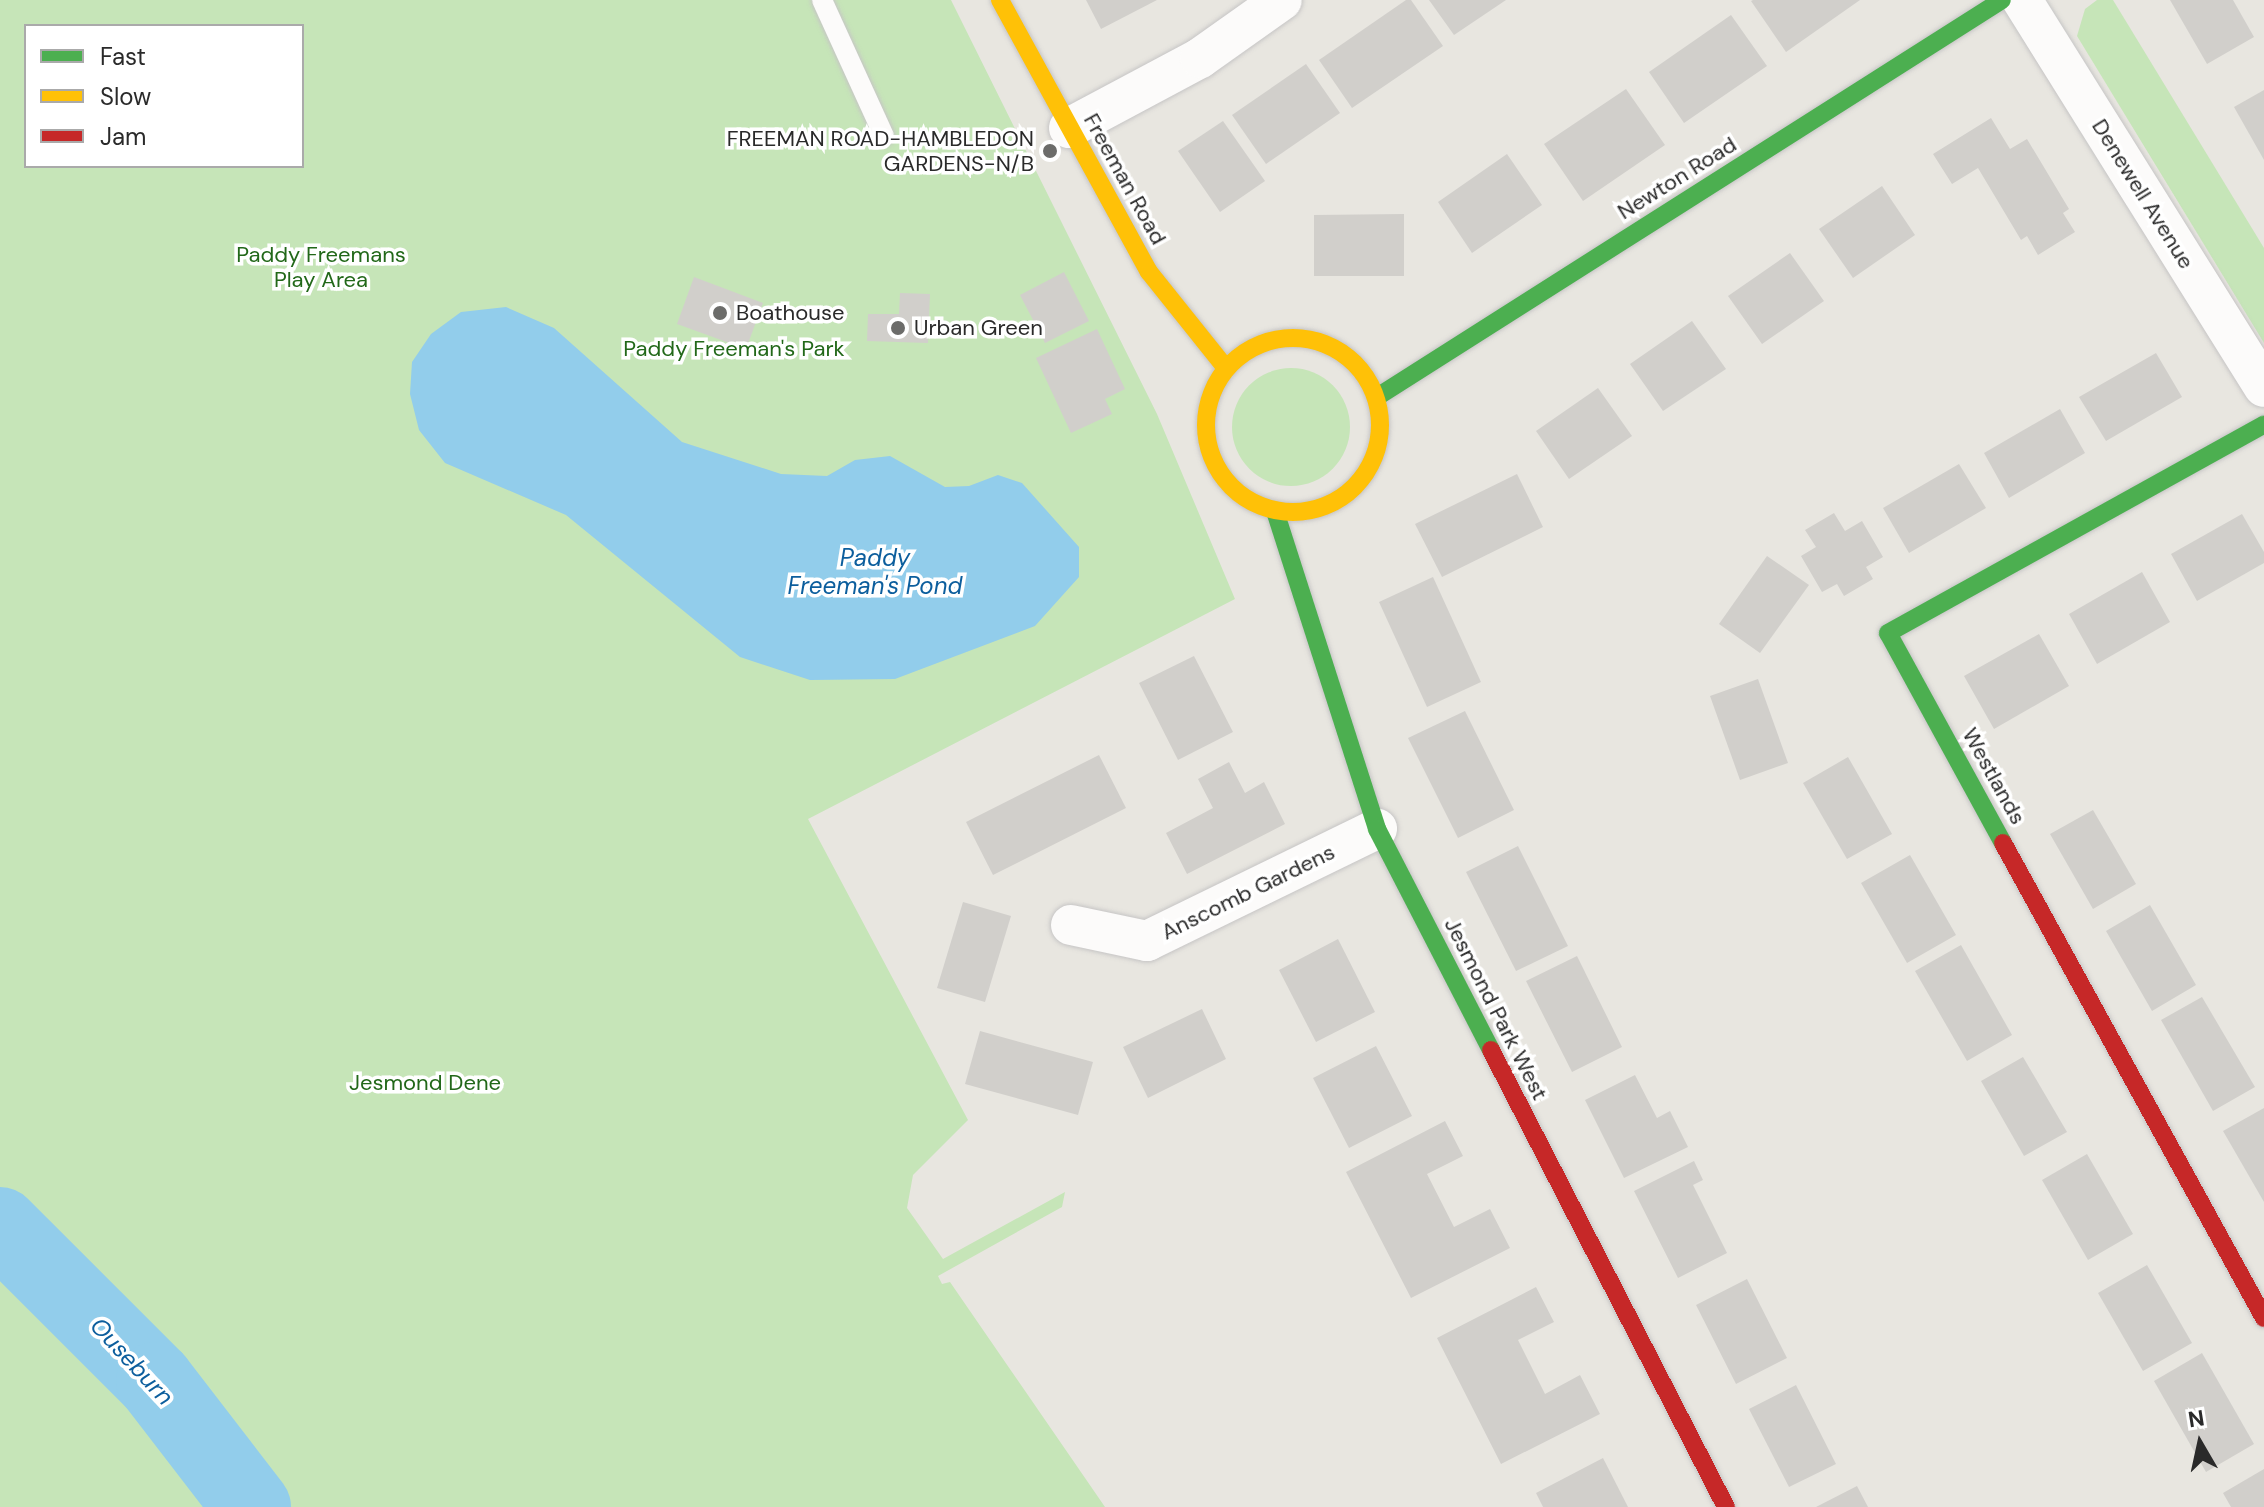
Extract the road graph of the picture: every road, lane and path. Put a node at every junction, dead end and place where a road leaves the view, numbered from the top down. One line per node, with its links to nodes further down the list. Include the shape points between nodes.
1 (822, 0): 7 (lane)
2 (1000, 0): 6 (street, Freeman Road)
3 (1282, 0): 6 (street, via 1200,58)
4 (2002, 0): 10 (street, Newton Road)
5 (2022, 0): 9 (street, Denewell Avenue)
6 (1069, 128): 8 (street, Freeman Road, via 1149,272)
7 (884, 136)
8 (1226, 368): 10 (street, via 1270,340 1322,342 1346,355); 12 (street, via 1211,395 1205,424 1210,454 1225,480 1247,500)
9 (2264, 387)
10 (1377, 397): 12 (street, via 1381,423 1367,473 1327,506 1302,513)
11 (2264, 425): 15 (street, Westlands, via 1888,633)
12 (1275, 511): 13 (street, Jesmond Park West)
13 (1377, 829): 14 (street, Anscomb Gardens, via 1147,941); 16 (street, Jesmond Park West)
14 (1071, 925)
15 (2264, 1318)
16 (1726, 1507)

